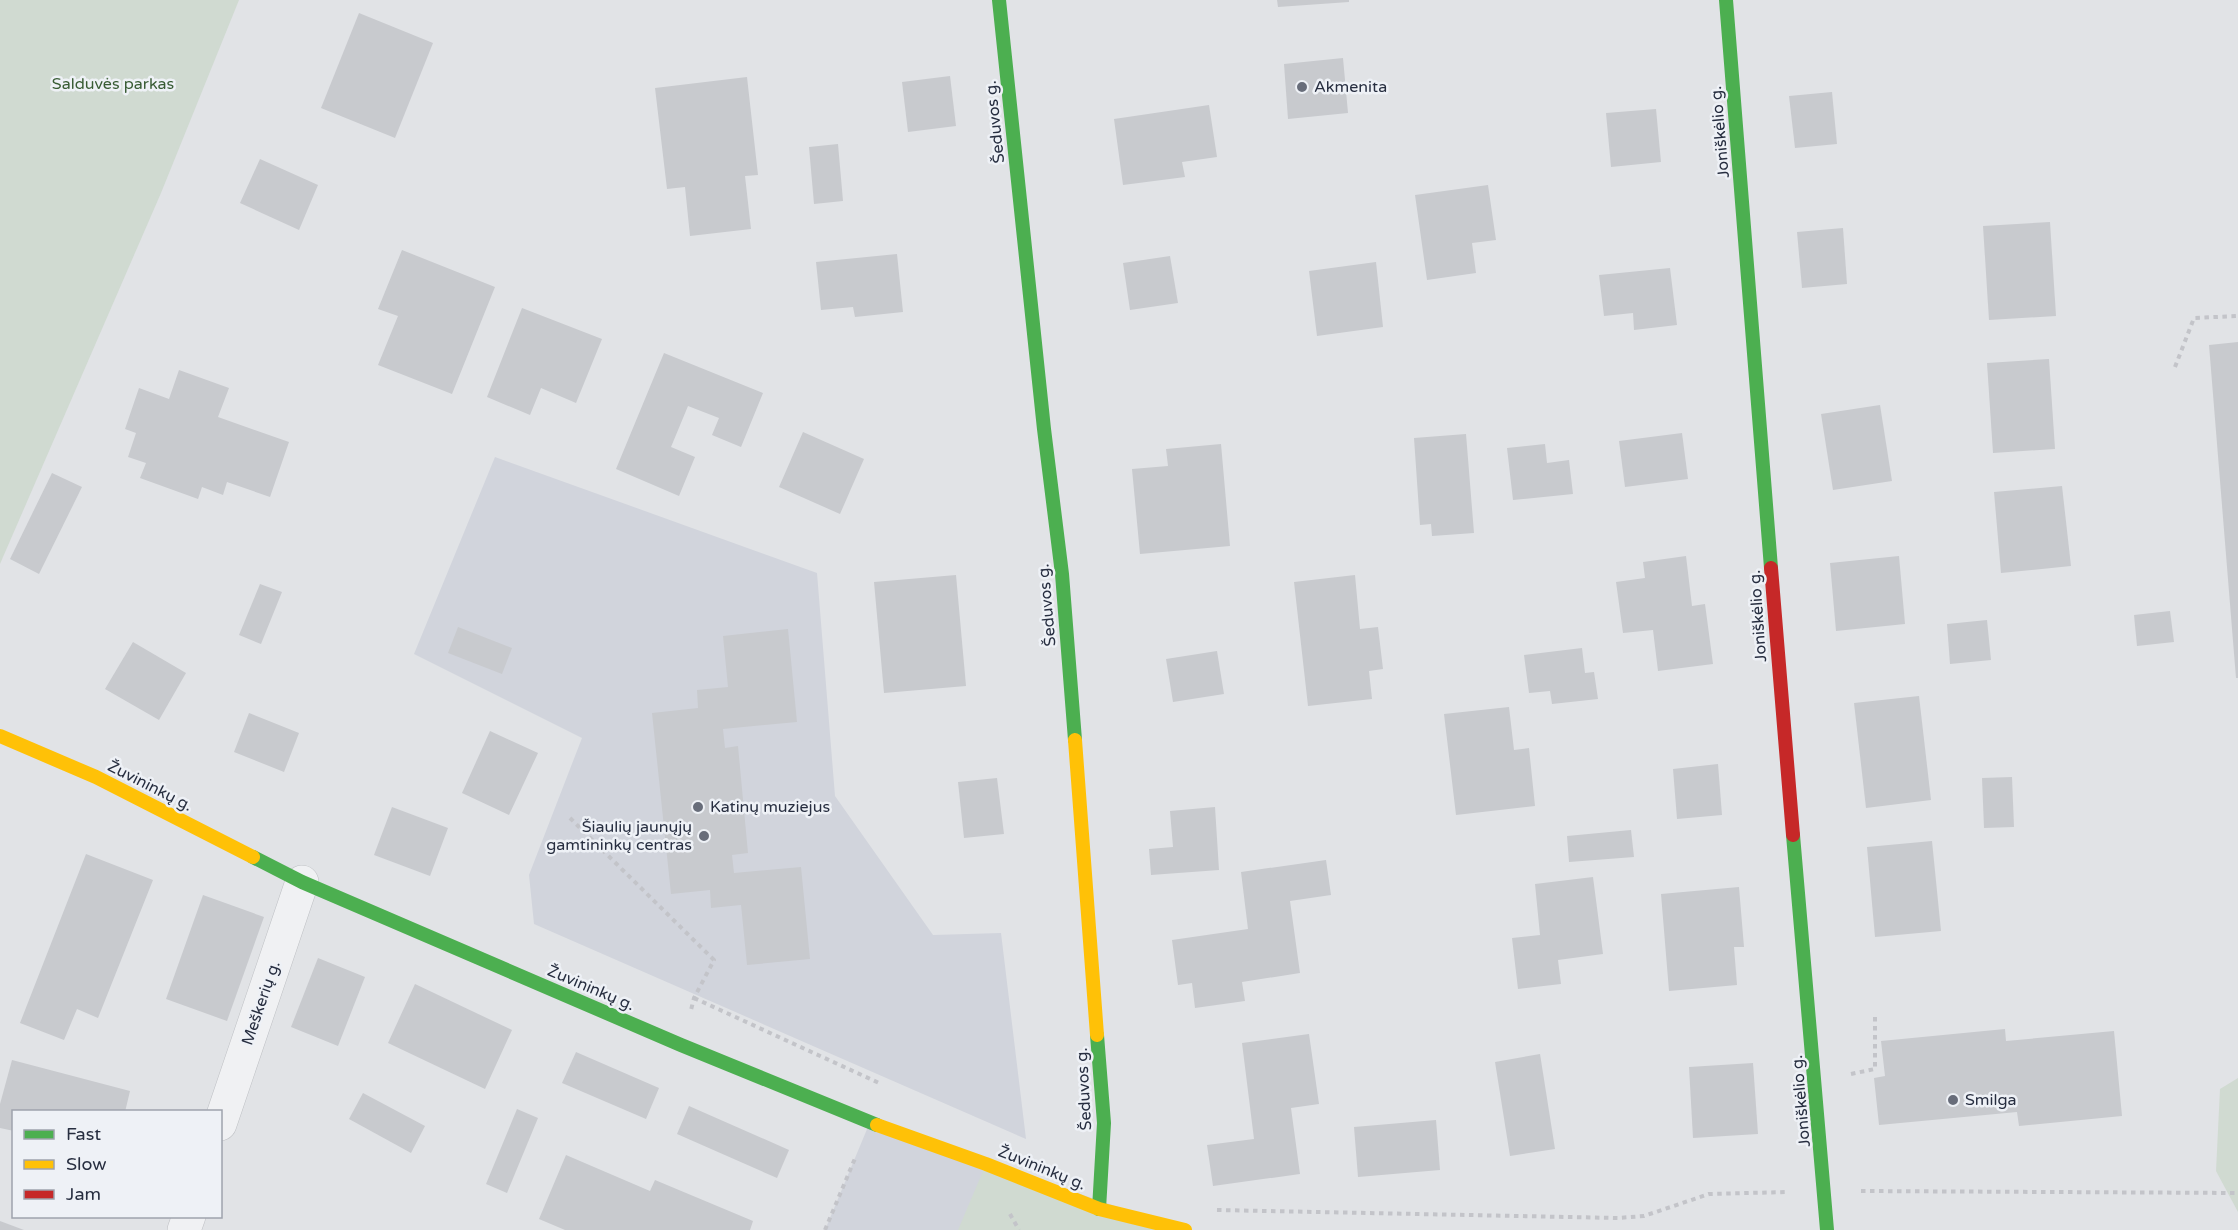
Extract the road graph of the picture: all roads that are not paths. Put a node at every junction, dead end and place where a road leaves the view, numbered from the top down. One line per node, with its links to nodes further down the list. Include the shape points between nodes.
1 (999, 0): 6 (street, Šeduvos g., via 1063,586 1104,1123)
2 (1726, 0): 8 (street, Joniškėlio g.)
3 (0, 736): 4 (street, Žuvininkų g., via 96,777)
4 (302, 882): 5 (street, Meškerių g.); 6 (street, Žuvininkų g., via 681,1045)
5 (222, 1118)
6 (1099, 1209): 7 (street, Žuvininkų g.)
7 (1185, 1230)
8 (1827, 1230)

